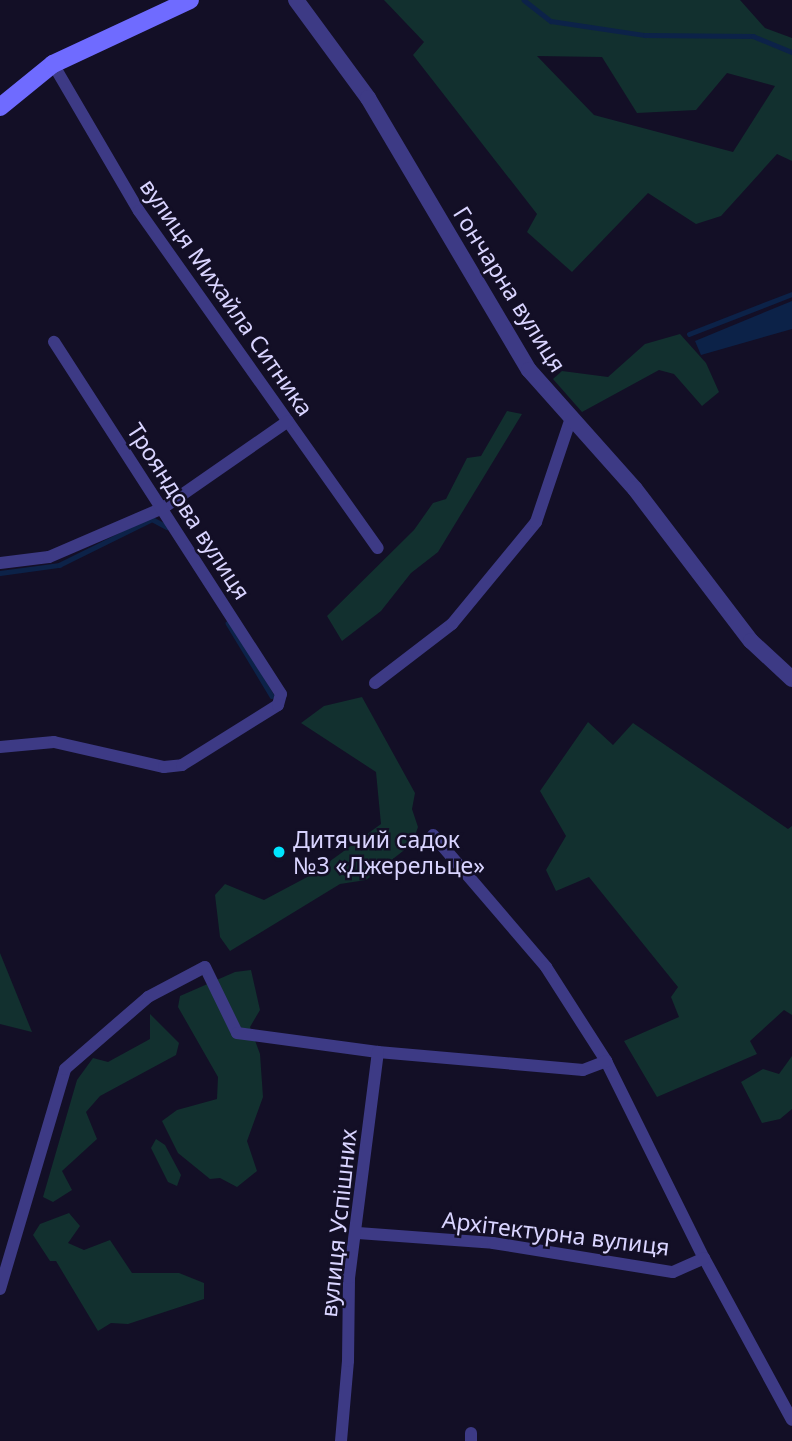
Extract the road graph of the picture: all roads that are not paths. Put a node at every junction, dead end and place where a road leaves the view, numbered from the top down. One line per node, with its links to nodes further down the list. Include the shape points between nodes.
1 (190, 0): 3 (main road)
2 (296, 0): 6 (street, Гончарна вулиця, via 368,98 529,370)
3 (52, 64): 4 (main road); 7 (street, вулиця Михайла Ситника, via 139,211)
4 (0, 107)
5 (54, 342): 8 (street, Трояндова вулиця)
6 (571, 418): 11 (street, Гончарна вулиця, via 635,489 751,641); 12 (street, via 536,522 452,624)
7 (288, 421): 8 (street); 9 (street, вулиця Михайла Ситника)
8 (163, 508): 10 (street, via 49,557); 13 (street, Трояндова вулиця, via 281,694 278,705 182,765 164,767 54,742)
9 (378, 548)
10 (0, 563)
11 (792, 679)
12 (375, 684)
13 (0, 747)
14 (433, 835): 16 (street, Архітектурна вулиця, via 545,967)
15 (378, 1052): 16 (street, via 583,1070); 17 (street, вулиця Успішних); 19 (street, via 237,1033 205,967 148,997 65,1069)
16 (606, 1062): 18 (street, Архітектурна вулиця)
17 (358, 1233): 18 (street, Архітектурна вулиця, via 493,1243 673,1272); 21 (street, вулиця Успішних, via 349,1278)
18 (704, 1258): 20 (street, Архітектурна вулиця)
19 (0, 1289)
20 (792, 1420)
21 (341, 1441)

